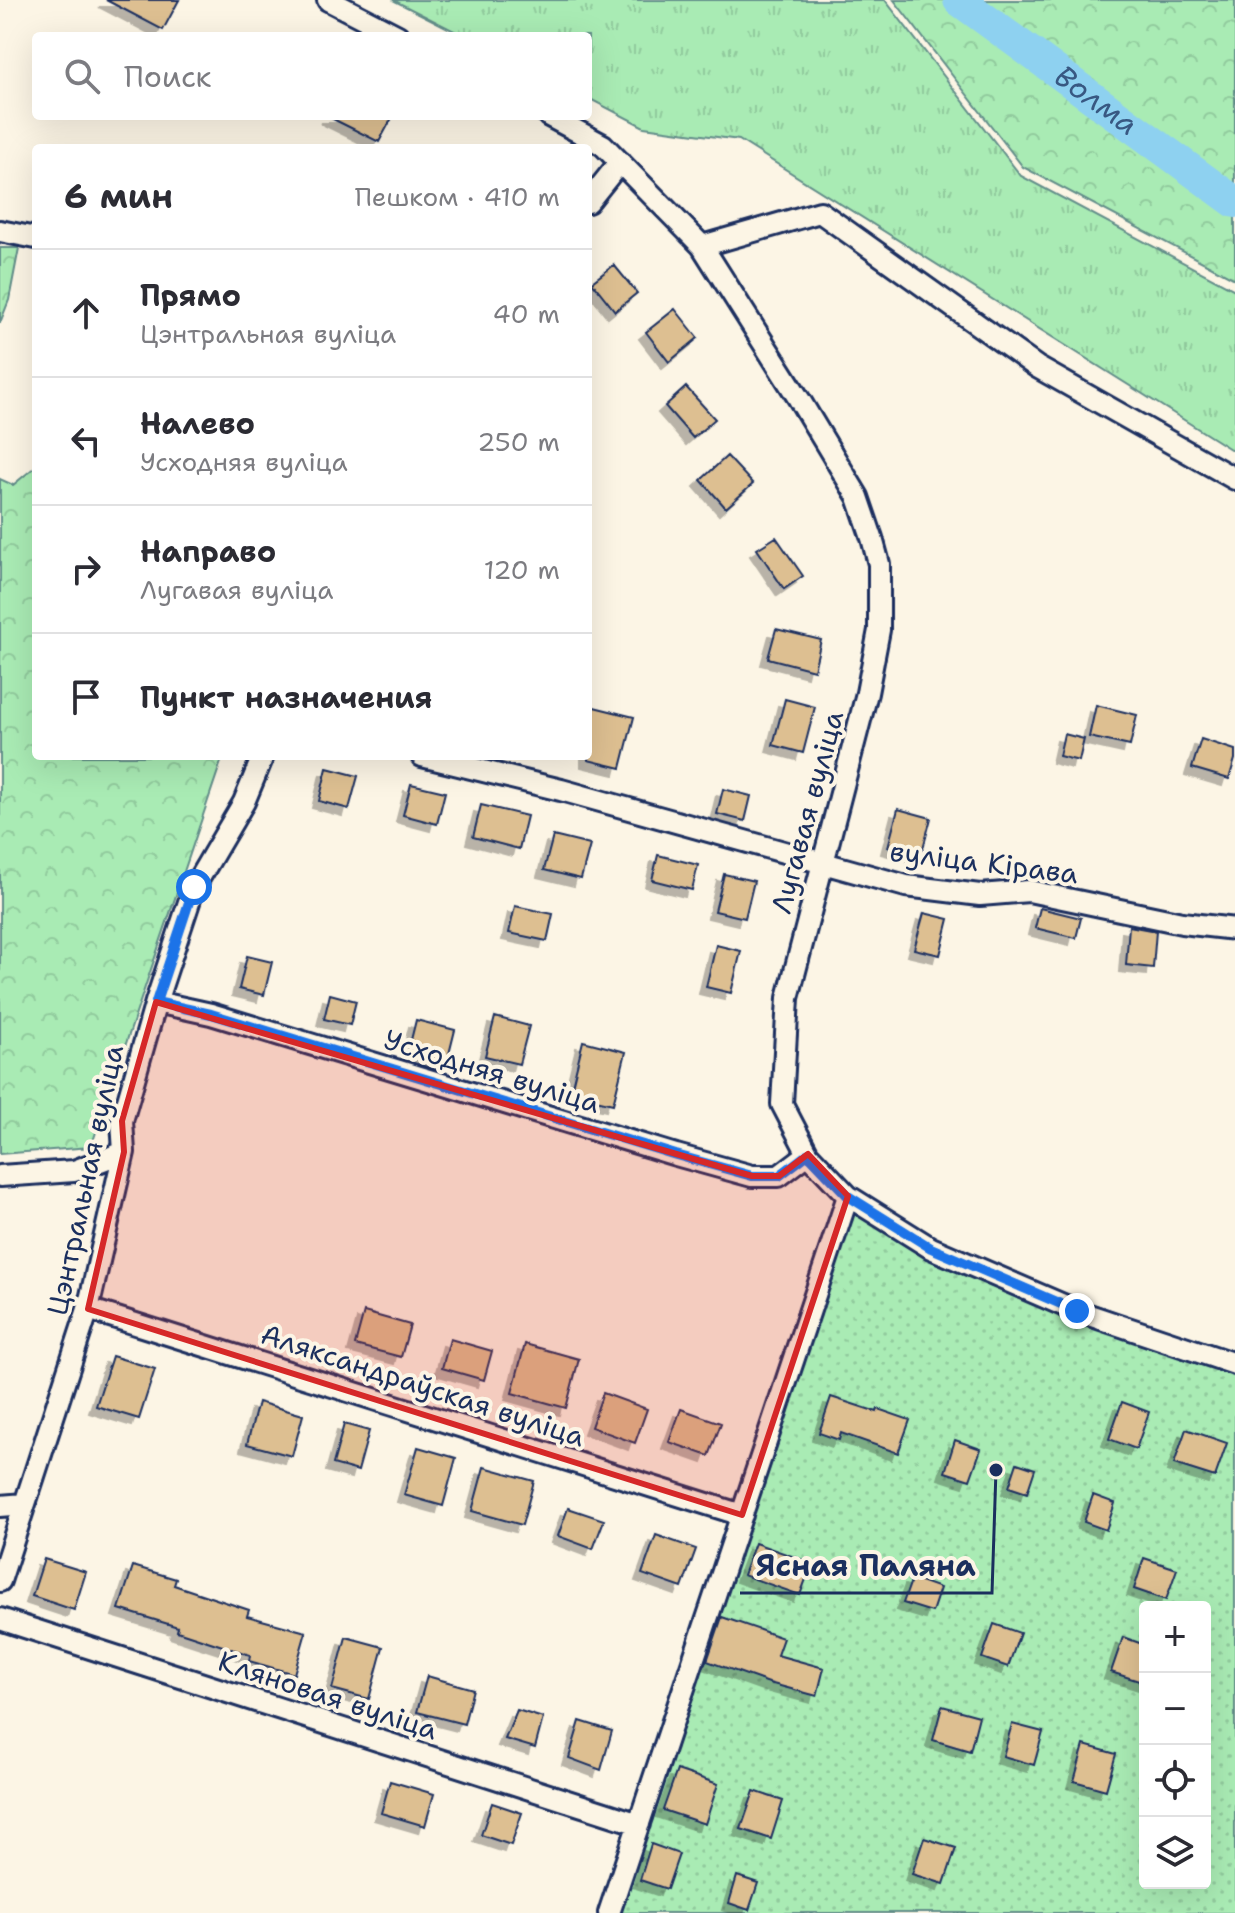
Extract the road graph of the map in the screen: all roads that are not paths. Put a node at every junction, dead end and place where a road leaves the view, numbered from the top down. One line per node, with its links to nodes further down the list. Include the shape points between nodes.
1 (328, 0): 2 (street)
2 (390, 32)
3 (556, 120): 4 (street, Лугавая вуліца, via 603,145)
4 (620, 162): 5 (street); 8 (street, Лугавая вуліца)
5 (592, 197)
6 (0, 231): 7 (street)
7 (32, 237)
8 (702, 246): 9 (street, via 820,212 1037,367); 12 (street, Лугавая вуліца, via 858,497 879,564 877,642)
9 (1235, 479)
10 (261, 760): 14 (street, Цэнтральная вуліца, via 244,802 194,887)
11 (438, 760): 12 (street, вуліца Кірава)
12 (822, 862): 13 (street, вуліца Кірава, via 906,886 980,895 1029,891); 16 (street, Лугавая вуліца, via 788,998 782,1104)
13 (1235, 929)
14 (156, 1002): 15 (street, Цэнтральная вуліца, via 122,1121); 16 (street, Усходняя вуліца, via 752,1176 779,1176)
15 (124, 1152): 17 (street, via 74,1171); 19 (street, Цэнтральная вуліца)
16 (808, 1154): 18 (street, Лугавая вуліца)
17 (0, 1176)
18 (848, 1196): 20 (street, Лугавая вуліца, via 931,1248 1077,1311); 23 (street)
19 (88, 1309): 21 (street, Цэнтральная вуліца); 23 (street, Аляксандраўская вуліца)
20 (1235, 1364)
21 (25, 1504): 22 (street); 24 (street, Цэнтральная вуліца)
22 (0, 1506)
23 (742, 1515): 26 (street)
24 (0, 1581)
25 (0, 1619): 26 (street, Кляновая вуліца)
26 (639, 1824): 27 (street)
27 (609, 1913)

